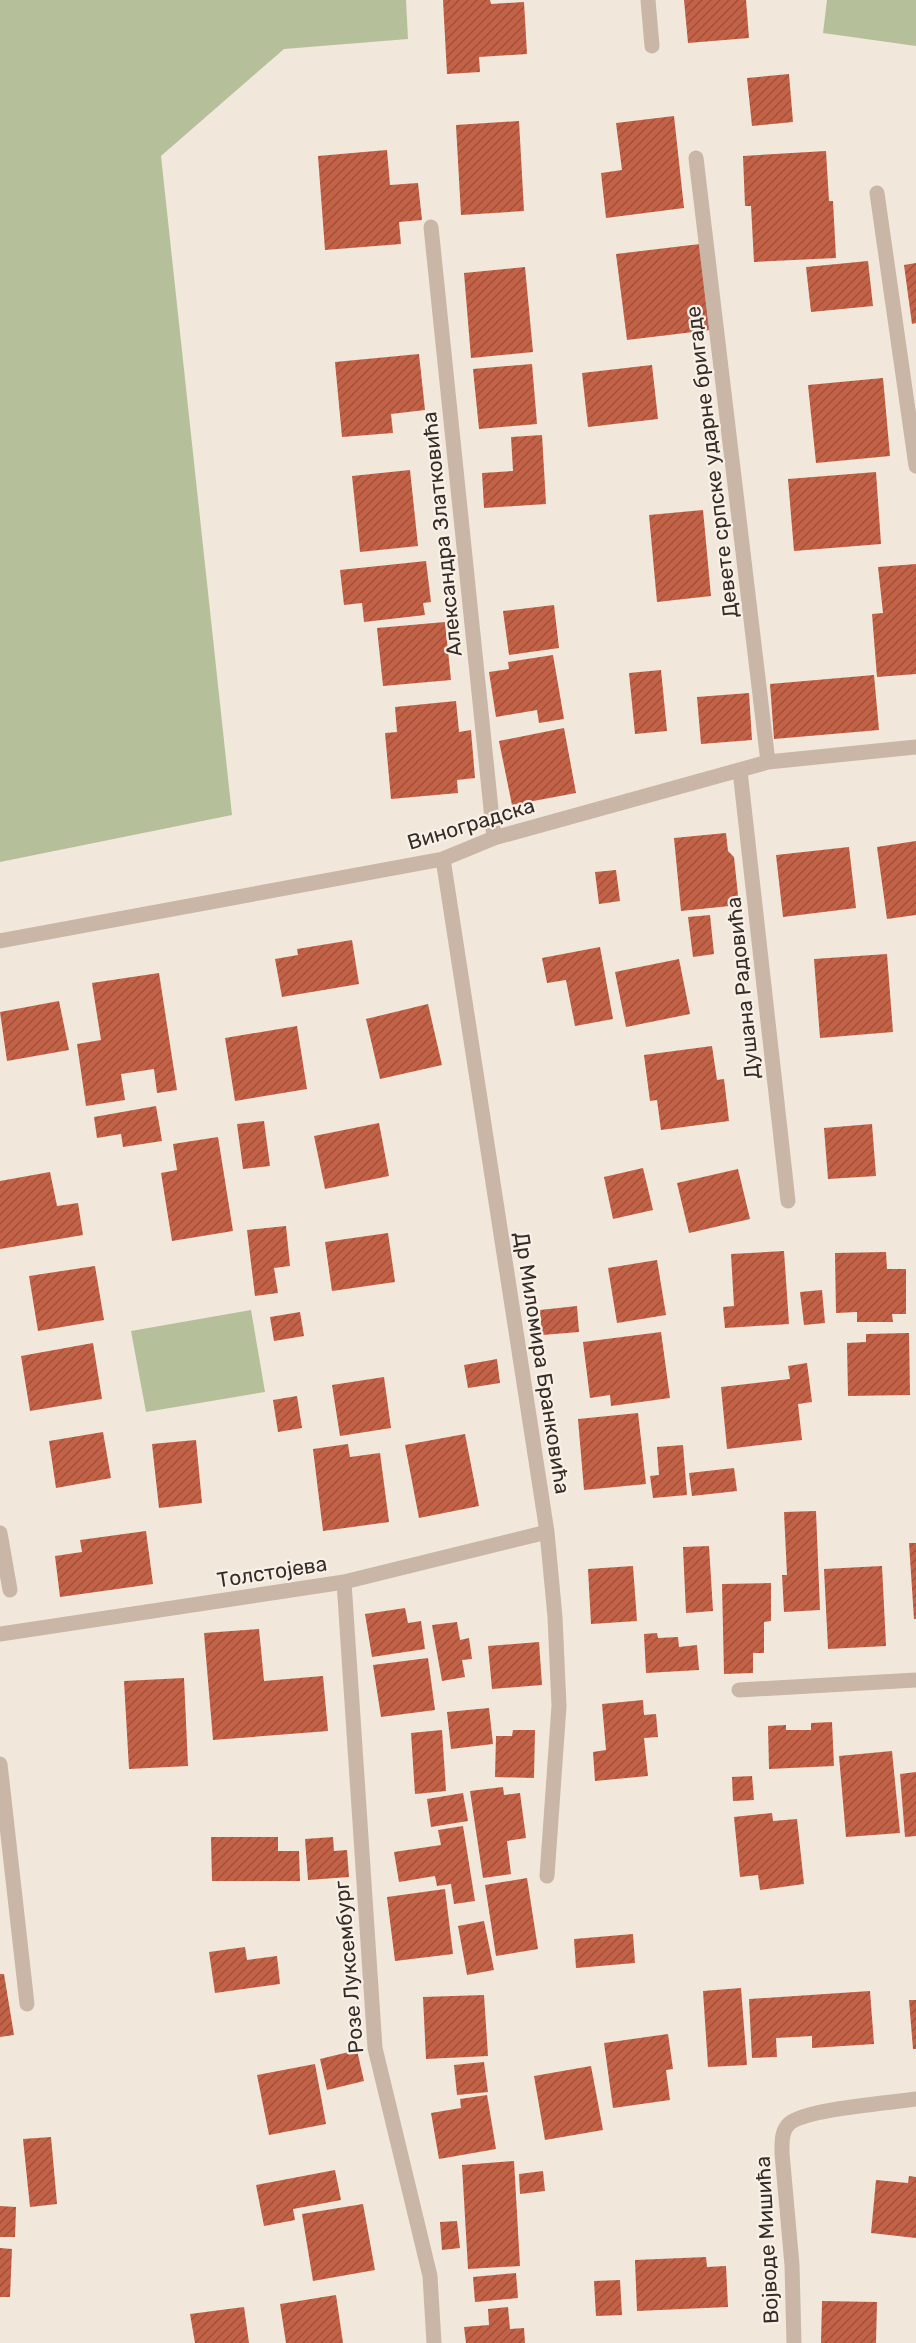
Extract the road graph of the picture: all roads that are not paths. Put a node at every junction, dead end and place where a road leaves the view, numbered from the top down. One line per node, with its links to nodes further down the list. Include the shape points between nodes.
1 (648, 0): 2 (street)
2 (652, 46)
3 (696, 158): 8 (street, Девете српске ударне бригаде)
4 (877, 193): 6 (street)
5 (431, 227): 10 (street, Александра Златковића)
6 (916, 466)
7 (916, 747): 8 (street, Виноградска)
8 (768, 762): 9 (street, Виноградска)
9 (740, 771): 10 (street, Виноградска); 13 (street, Душана Радовића)
10 (494, 838): 11 (street, Виноградска)
11 (444, 859): 12 (street, Виноградска); 15 (street, Др Миломира Бранковића)
12 (0, 941)
13 (788, 1200)
14 (0, 1533): 17 (street)
15 (547, 1533): 16 (street, Толстојева); 22 (street, Др Миломира Бранковића, via 559,1706)
16 (345, 1582): 18 (street, Толстојева); 25 (street, Розе Луксембург, via 375,2048 430,2276)
17 (10, 1590)
18 (0, 1634)
19 (916, 1680): 20 (street)
20 (739, 1690)
21 (0, 1764): 23 (street)
22 (547, 1876)
23 (27, 2004)
24 (916, 2099): 26 (street, Војводе Мишића, via 806,2114 788,2124 782,2154)
25 (434, 2343)
26 (794, 2343)

